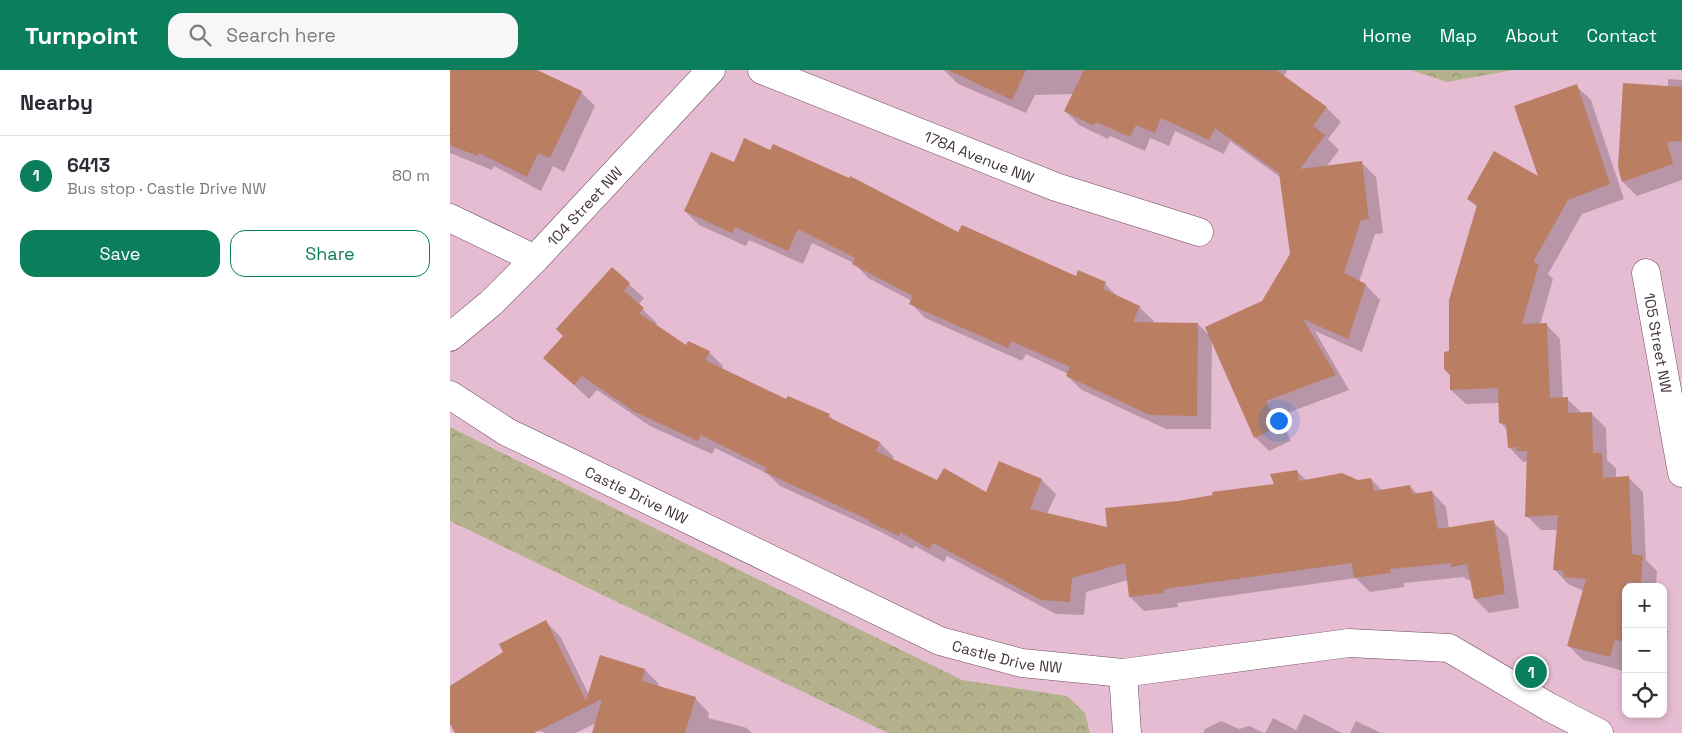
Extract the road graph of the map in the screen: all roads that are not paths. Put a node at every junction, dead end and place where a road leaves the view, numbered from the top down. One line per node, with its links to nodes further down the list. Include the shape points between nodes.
1 (711, 70): 5 (street, 104 Street NW)
2 (762, 70): 4 (street, 178A Avenue NW, via 1056,187)
3 (450, 218): 5 (street)
4 (1199, 232)
5 (534, 259): 7 (street, 104 Street NW, via 492,303)
6 (1646, 273): 9 (street, 105 Street NW)
7 (450, 337)
8 (450, 396): 10 (street, Castle Drive NW, via 507,432 940,641 1022,663)
9 (1682, 473)
10 (1123, 673): 11 (street); 12 (street, Castle Drive NW, via 1349,643 1449,648)
11 (1127, 733)
12 (1599, 733)

